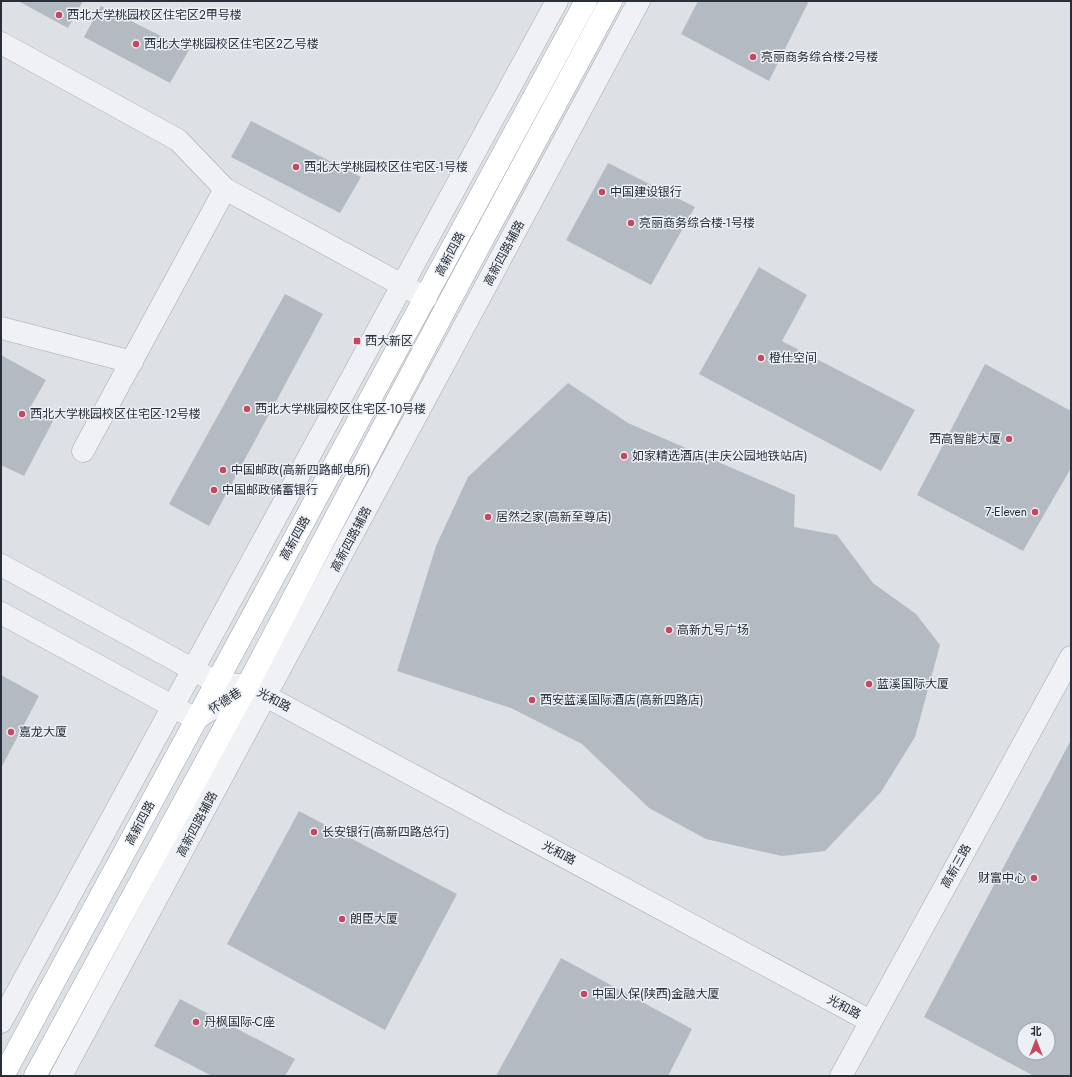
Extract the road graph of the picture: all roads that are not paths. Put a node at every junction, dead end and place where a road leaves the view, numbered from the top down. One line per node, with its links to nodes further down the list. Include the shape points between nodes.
1 (556, 1): 7 (street)
2 (586, 1): 8 (main road, 高新四路)
3 (611, 1): 17 (main road, 高新四路, via 449,302)
4 (639, 1): 18 (street, 高新四路辅路)
5 (1, 43): 6 (street, via 178,140)
6 (225, 189): 7 (street); 10 (street)
7 (401, 285): 8 (street); 15 (street)
8 (426, 298): 16 (main road, 高新四路)
9 (1, 328): 10 (street)
10 (132, 362): 11 (street)
11 (83, 451)
12 (1, 566): 15 (street, 怀德巷)
13 (1, 613): 19 (street, 怀德巷)
14 (1071, 657): 21 (street, 高新三路)
15 (193, 670): 16 (street, 怀德巷); 19 (street)
16 (216, 682): 17 (street, 怀德巷); 20 (main road, 高新四路)
17 (248, 686): 18 (street, 光和路); 20 (street, 怀德巷); 24 (main road, 高新四路)
18 (266, 696): 21 (street, 光和路); 25 (street, 高新四路辅路)
19 (173, 706): 20 (street, 怀德巷); 22 (street)
20 (196, 719): 23 (main road, 高新四路)
21 (870, 1021): 26 (street, 高新三路)
22 (1, 1022)
23 (3, 1076)
24 (35, 1076)
25 (61, 1076)
26 (841, 1076)

